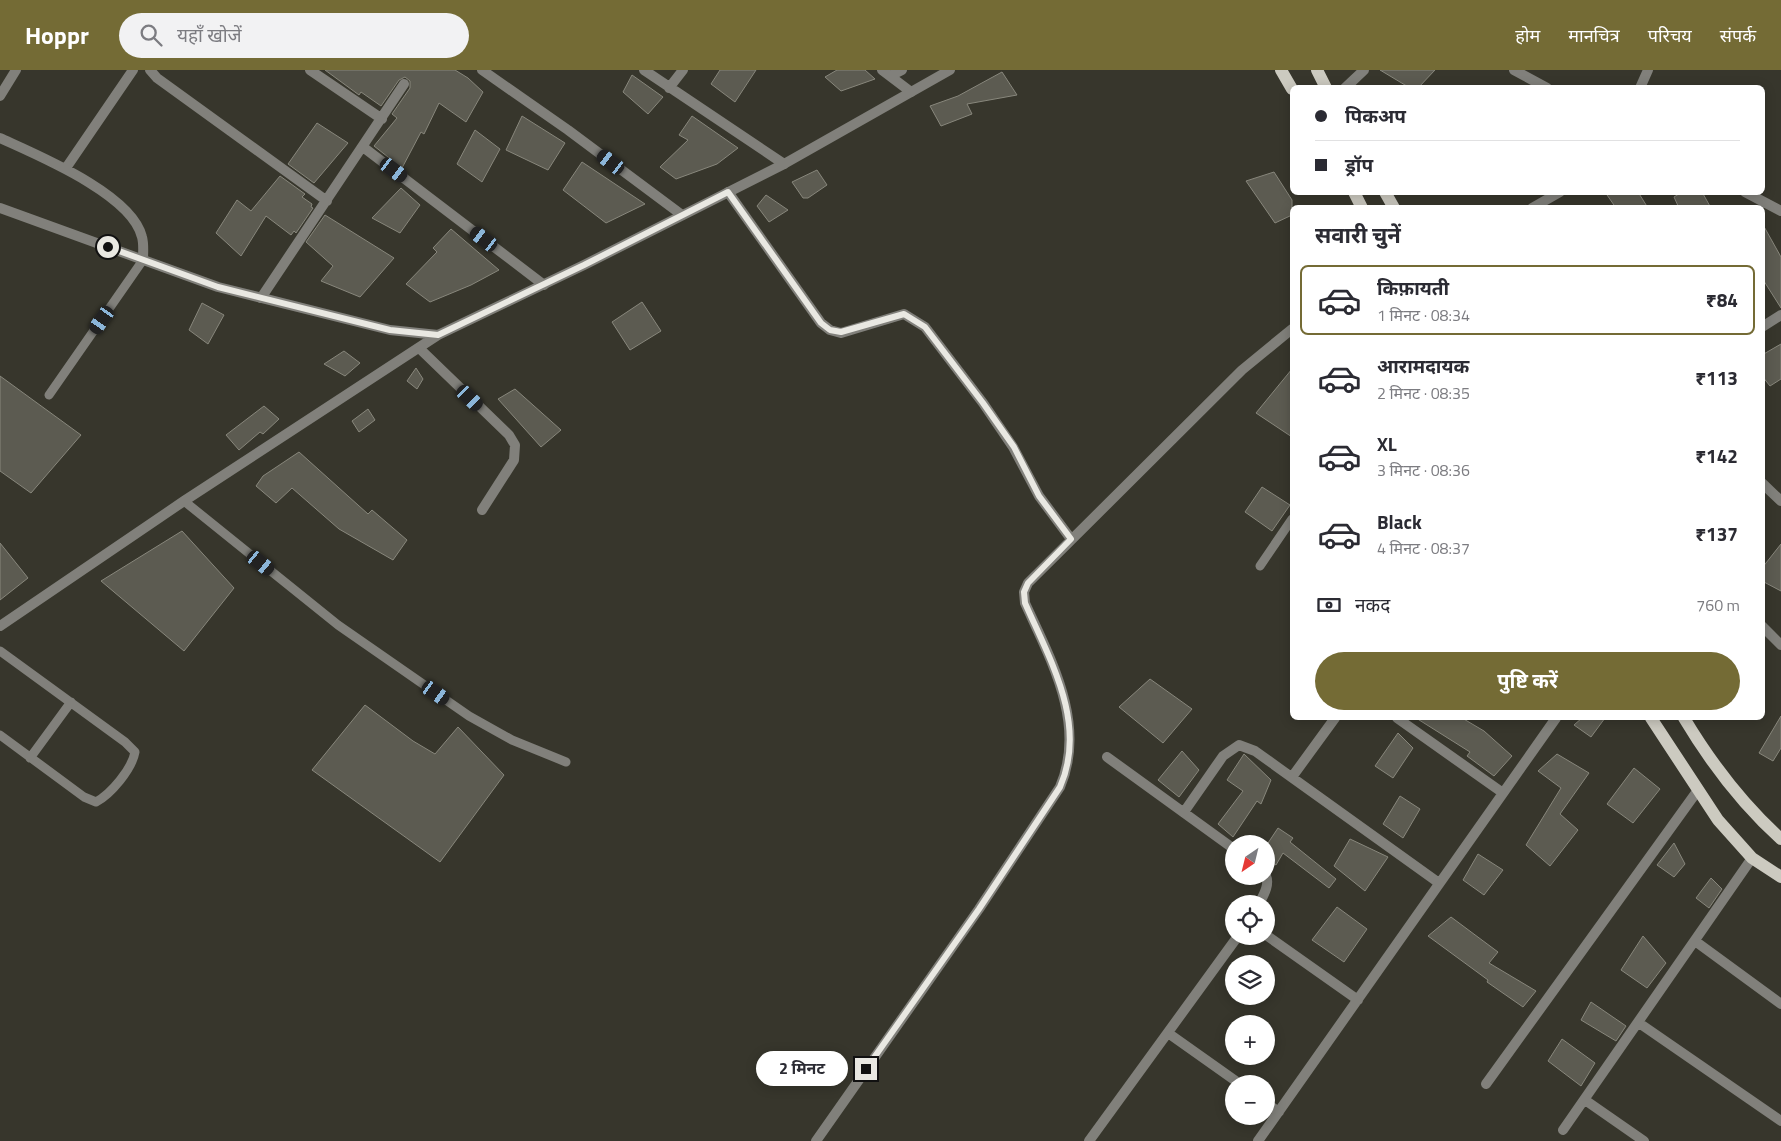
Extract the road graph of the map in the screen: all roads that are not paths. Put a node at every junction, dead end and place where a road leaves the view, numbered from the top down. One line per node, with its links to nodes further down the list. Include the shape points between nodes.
1 (16, 70): 24 (street)
2 (133, 70): 29 (street)
3 (150, 70): 34 (street)
4 (310, 70): 25 (street)
5 (482, 70): 39 (street)
6 (644, 70): 22 (street)
7 (682, 70): 22 (street)
8 (902, 70): 15 (street)
9 (950, 70): 23 (street)
10 (1281, 70): 21 (main road)
11 (1317, 70): 17 (main road)
12 (1364, 70): 18 (street)
13 (1514, 70): 19 (street)
14 (1648, 70): 20 (street)
15 (886, 73): 23 (street)
16 (404, 84): 25 (street)
17 (1324, 85)
18 (1348, 85)
19 (1542, 85)
20 (1641, 85)
21 (1290, 86)
22 (669, 88): 28 (street)
23 (911, 92): 28 (street)
24 (0, 96)
25 (382, 119): 27 (street)
26 (0, 138): 29 (street)
27 (364, 147): 34 (street); 41 (street)
28 (784, 164): 30 (street)
29 (66, 168): 40 (street, via 87,180 131,217 142,236)
30 (728, 192): 39 (street); 54 (street, via 821,323 830,330 841,332 904,314 925,327 1014,447 1039,496)
31 (1555, 195): 35 (street)
32 (1751, 195): 36 (street)
33 (1781, 200): 36 (street)
34 (327, 201): 42 (street)
35 (1537, 205)
36 (1771, 206): 38 (street)
37 (0, 208): 40 (street)
38 (1781, 211)
39 (682, 215): 41 (street)
40 (144, 260): 42 (street, via 218,287); 48 (lane)
41 (544, 285): 46 (street)
42 (261, 298): 46 (street, via 390,330)
43 (1781, 315): 44 (street)
44 (1765, 325)
45 (1290, 331): 54 (street, via 1242,370)
46 (438, 335): 47 (street)
47 (419, 348): 50 (street); 52 (street, via 509,435 515,445 514,460)
48 (49, 395)
49 (1765, 486): 51 (street)
50 (184, 501): 56 (street); 69 (lane, via 338,625 469,716 512,740)
51 (1781, 501)
52 (482, 510)
53 (1290, 522): 55 (lane)
54 (1071, 539): 93 (street, via 1028,583 1024,592 1025,603 1057,674 1067,712 1071,751 1060,787 979,909)
55 (1260, 566)
56 (0, 626)
57 (1765, 629): 58 (street)
58 (1781, 645)
59 (0, 651): 60 (lane)
60 (70, 702): 68 (lane); 68 (lane, via 125,742 135,752 134,760 105,797 96,802)
61 (1334, 720): 70 (street)
62 (1400, 720): 72 (street)
63 (1555, 720): 72 (street)
64 (1652, 720): 71 (main road)
65 (1685, 720): 74 (main road, via 1730,786 1761,822)
66 (0, 735): 68 (lane)
67 (1107, 757): 73 (street)
68 (30, 758)
69 (566, 762)
70 (1292, 777): 73 (street, via 1255,751 1239,745 1223,756); 78 (street)
71 (1698, 790): 76 (main road, via 1718,820); 87 (street)
72 (1502, 793): 78 (street)
73 (1184, 812): 75 (street)
74 (1781, 839)
75 (1225, 842)
76 (1752, 858): 77 (main road); 80 (street)
77 (1781, 877)
78 (1439, 883): 82 (street)
79 (1275, 941): 82 (street)
80 (1695, 941): 83 (street); 84 (street)
81 (1232, 945): 85 (street)
82 (1358, 1000): 90 (street)
83 (1781, 1004)
84 (1638, 1023): 88 (street); 91 (street)
85 (1168, 1033): 86 (street); 94 (street)
86 (1227, 1075)
87 (1486, 1084)
88 (1585, 1100): 92 (street); 96 (street)
89 (1275, 1109): 90 (street)
90 (1279, 1112): 95 (street)
91 (1781, 1121)
92 (1563, 1130)
93 (816, 1141)
94 (1089, 1141)
95 (1258, 1141)
96 (1644, 1141)

